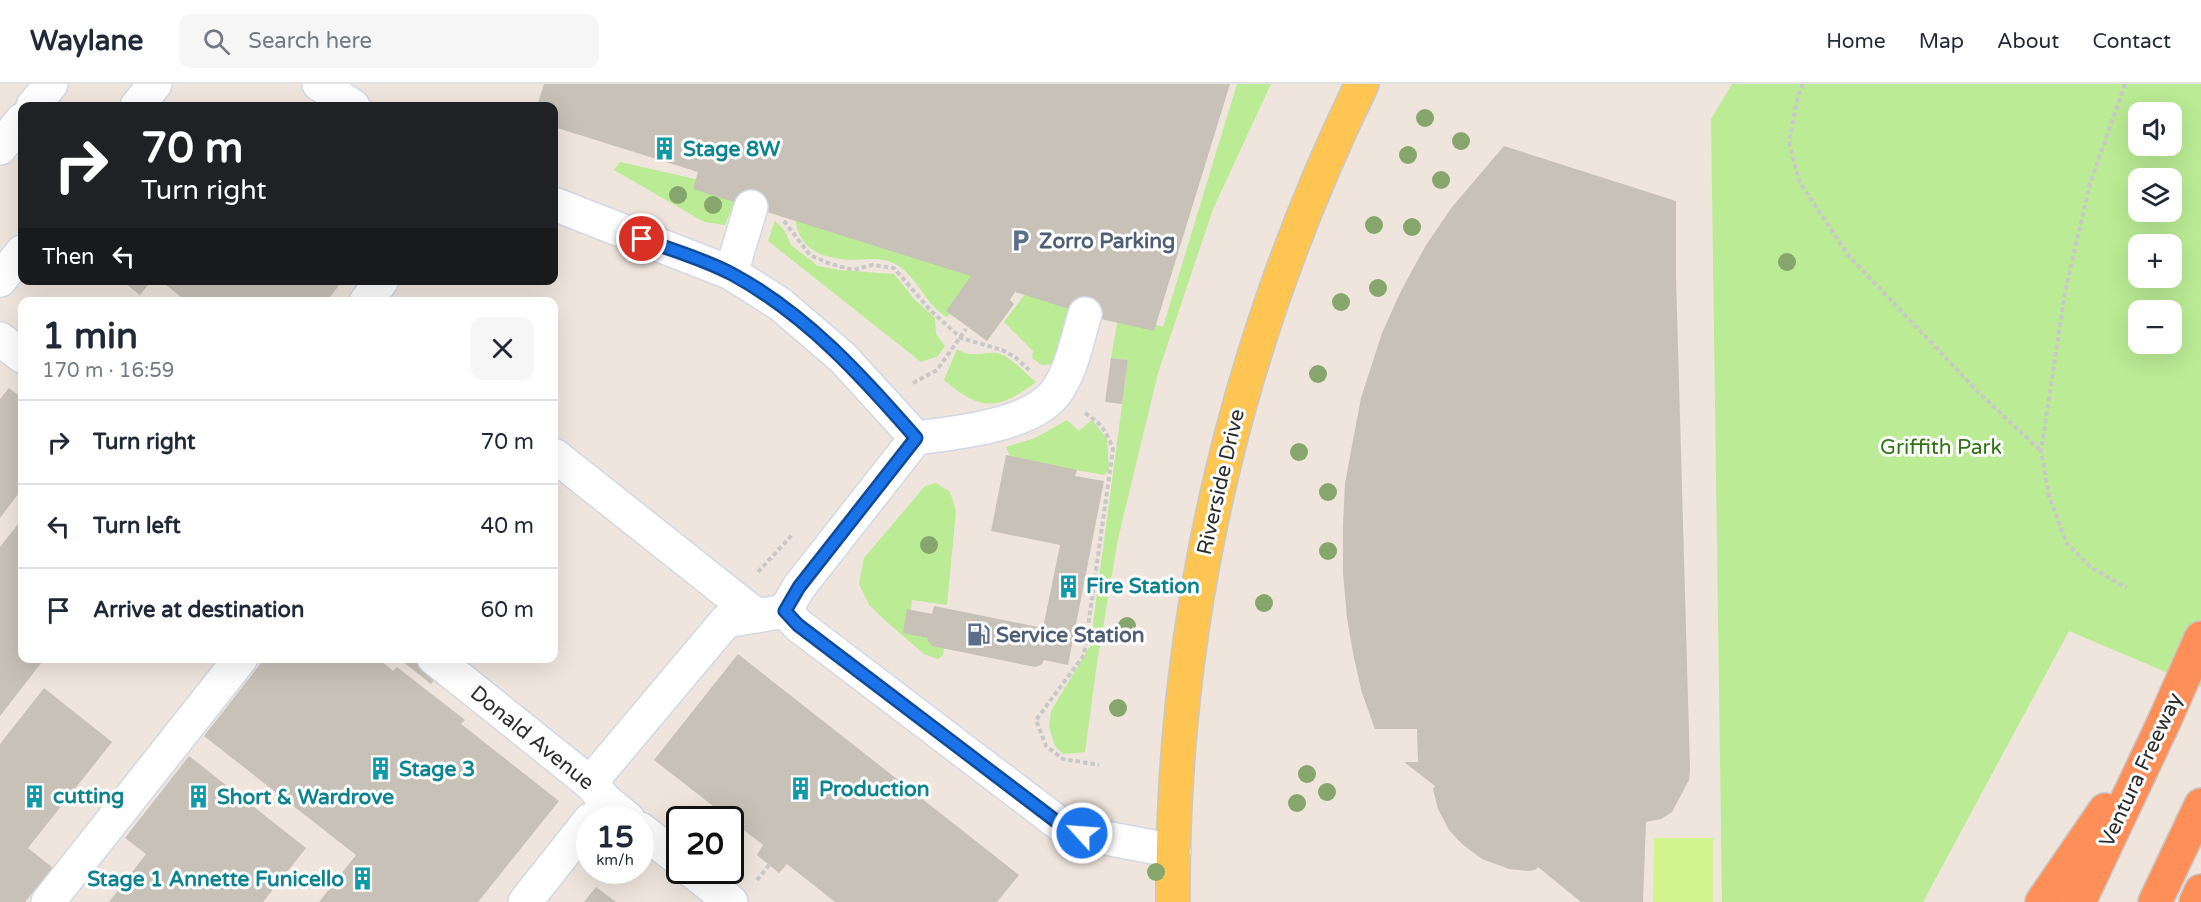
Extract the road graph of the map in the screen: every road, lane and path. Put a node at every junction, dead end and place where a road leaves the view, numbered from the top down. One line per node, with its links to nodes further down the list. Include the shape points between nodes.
1 (51, 84): 7 (lane)
2 (155, 84): 8 (lane)
3 (319, 84): 9 (lane)
4 (1362, 84): 38 (main road, Riverside Drive, via 1289,253 1228,443 1191,631 1176,774)
5 (1803, 84): 23 (path, via 1789,142 1799,182 1848,255 1979,393)
6 (2125, 84): 23 (path, via 2090,184 2065,292)
7 (36, 102)
8 (140, 102)
9 (347, 102)
10 (18, 125): 11 (lane)
11 (0, 148)
12 (558, 206): 16 (lane)
13 (751, 207): 16 (lane)
14 (781, 218): 21 (path, via 810,255 828,263 853,270 872,265 894,267 931,311 961,338 1015,357)
15 (18, 257): 17 (lane)
16 (731, 273): 22 (lane, via 780,304 843,357)
17 (0, 280)
18 (1085, 314): 21 (lane, via 1068,370)
19 (0, 339): 20 (lane)
20 (18, 353)
21 (1055, 394): 22 (lane, via 1035,410 985,428); 31 (path, via 1098,421 1113,449 1084,655 1036,720 1046,746 1063,759)
22 (916, 438): 26 (lane, via 799,587)
23 (2041, 451): 25 (path, via 2049,496 2067,544 2092,568)
24 (558, 459): 26 (lane)
25 (2127, 588)
26 (771, 613): 34 (lane, via 726,621); 38 (lane, via 798,625 1069,831)
27 (2201, 638): 30 (highway, Ventura Freeway)
28 (237, 663): 41 (lane)
29 (440, 663): 33 (lane, Donald Avenue)
30 (2163, 724): 45 (highway); 46 (highway, Ventura Freeway)
31 (1099, 765)
32 (2201, 805): 47 (highway)
33 (599, 806)
34 (602, 806)
35 (576, 839): 42 (lane)
36 (654, 840): 37 (lane)
37 (666, 849)
38 (1174, 851): 44 (main road, Riverside Drive)
39 (708, 884): 43 (lane)
40 (2201, 891): 48 (highway)
41 (48, 902)
42 (525, 902)
43 (731, 902)
44 (1173, 902)
45 (2042, 902)
46 (2079, 902)
47 (2155, 902)
48 (2196, 902)

